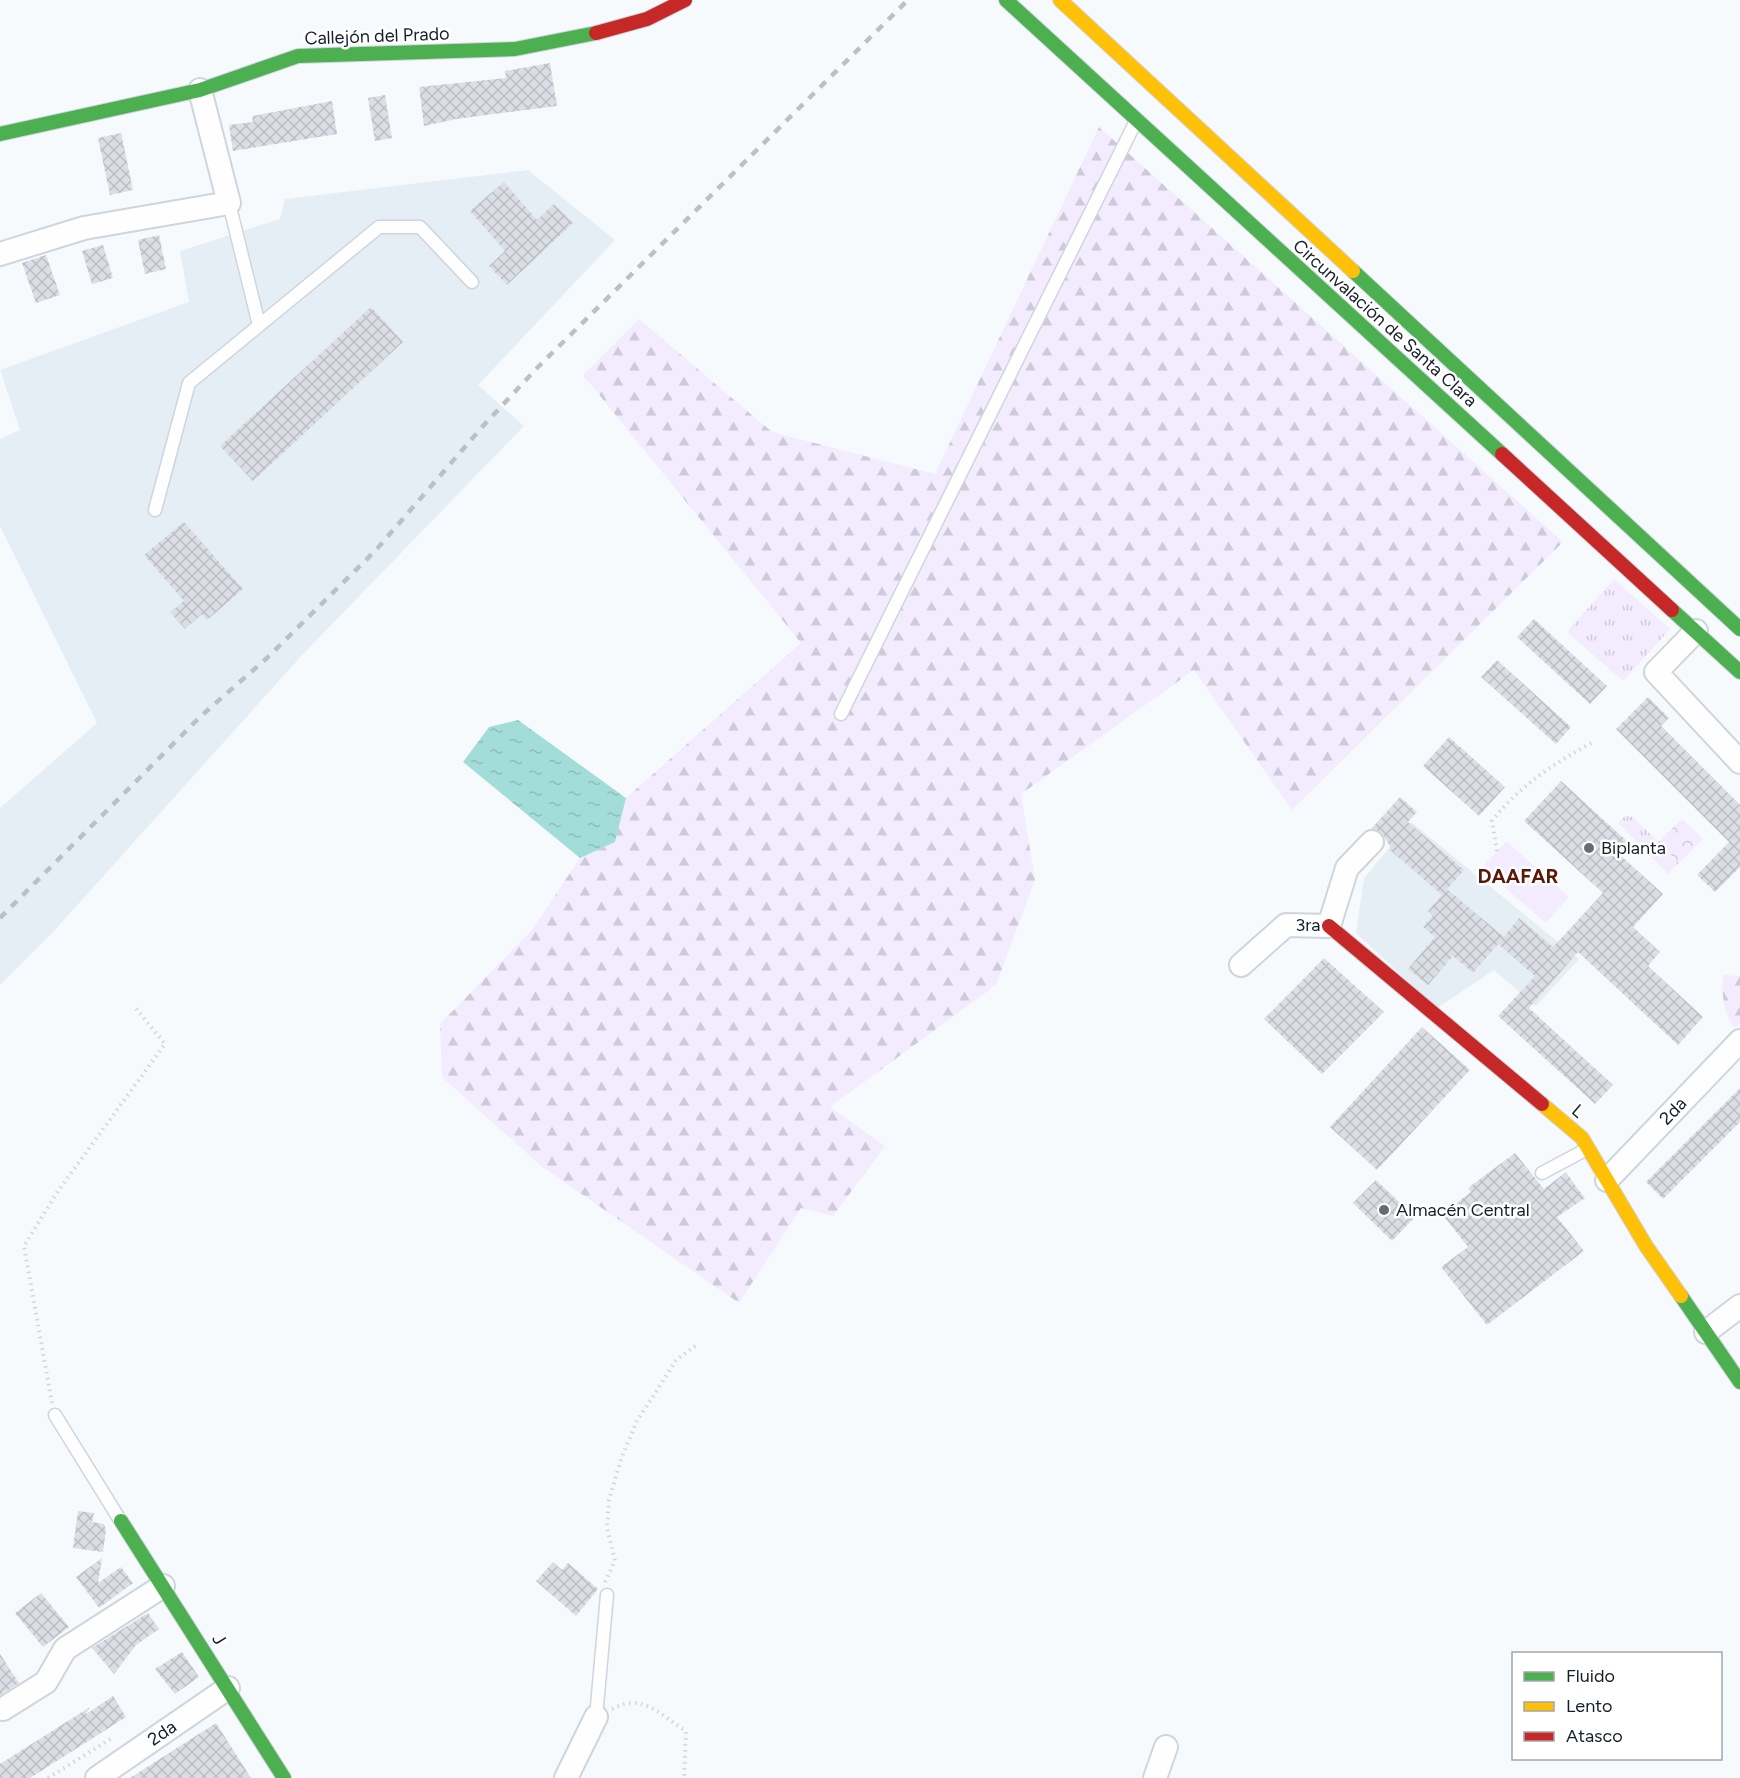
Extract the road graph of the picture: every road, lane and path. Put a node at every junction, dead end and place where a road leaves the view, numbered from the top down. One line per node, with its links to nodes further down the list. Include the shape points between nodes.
1 (685, 0): 6 (main road, Callejón del Prado, via 647,19 515,49 298,56)
2 (1006, 0): 5 (main road, Circunvalación de Santa Clara)
3 (1060, 0): 4 (main road, Circunvalación de Santa Clara)
4 (1122, 57): 5 (main road, via 1099,61 1092,75); 14 (main road, Circunvalación de Santa Clara)
5 (1094, 81): 7 (main road, Circunvalación de Santa Clara)
6 (200, 90): 8 (main road, Callejón del Prado); 9 (street)
7 (1137, 120): 15 (main road, Circunvalación de Santa Clara); 17 (lane)
8 (0, 134)
9 (229, 203): 10 (street, via 84,228); 12 (lane)
10 (0, 254)
11 (472, 282): 12 (lane, via 420,227 379,227)
12 (259, 325): 13 (lane, via 189,383)
13 (156, 510)
14 (1740, 629)
15 (1696, 631): 16 (main road, Circunvalación de Santa Clara); 19 (street, via 1656,672)
16 (1740, 672)
17 (841, 714)
18 (1596, 741): 21 (path, via 1552,764 1506,803 1492,821)
19 (1740, 762)
20 (1372, 842): 22 (street, 3ra, via 1347,868)
21 (1497, 850)
22 (1329, 926): 23 (street, 3ra, via 1286,925); 26 (main road, L, via 1582,1138)
23 (1242, 965)
24 (134, 1006): 33 (path, via 165,1044 58,1191 24,1246)
25 (1740, 1041): 28 (street, 2da)
26 (1588, 1149): 27 (lane); 28 (main road, L)
27 (1542, 1173)
28 (1606, 1180): 30 (main road, L)
29 (1740, 1306): 30 (street)
30 (1706, 1332): 32 (main road, L)
31 (698, 1344): 36 (path, via 676,1360 637,1421 621,1459 609,1500 607,1528 615,1561 604,1582)
32 (1740, 1382)
33 (55, 1415): 34 (lane)
34 (121, 1521): 35 (main road, J)
35 (163, 1586): 37 (main road, J); 38 (street, via 65,1649 46,1682)
36 (607, 1595): 39 (lane)
37 (228, 1688): 43 (street, 2da); 44 (main road, J)
38 (3, 1709)
39 (596, 1718): 45 (street); 46 (path, via 624,1702 640,1701 686,1731)
40 (112, 1738): 42 (path)
41 (1166, 1747): 47 (street)
42 (48, 1778)
43 (97, 1778)
44 (284, 1778)
45 (566, 1778)
46 (684, 1778)
47 (1155, 1778)

